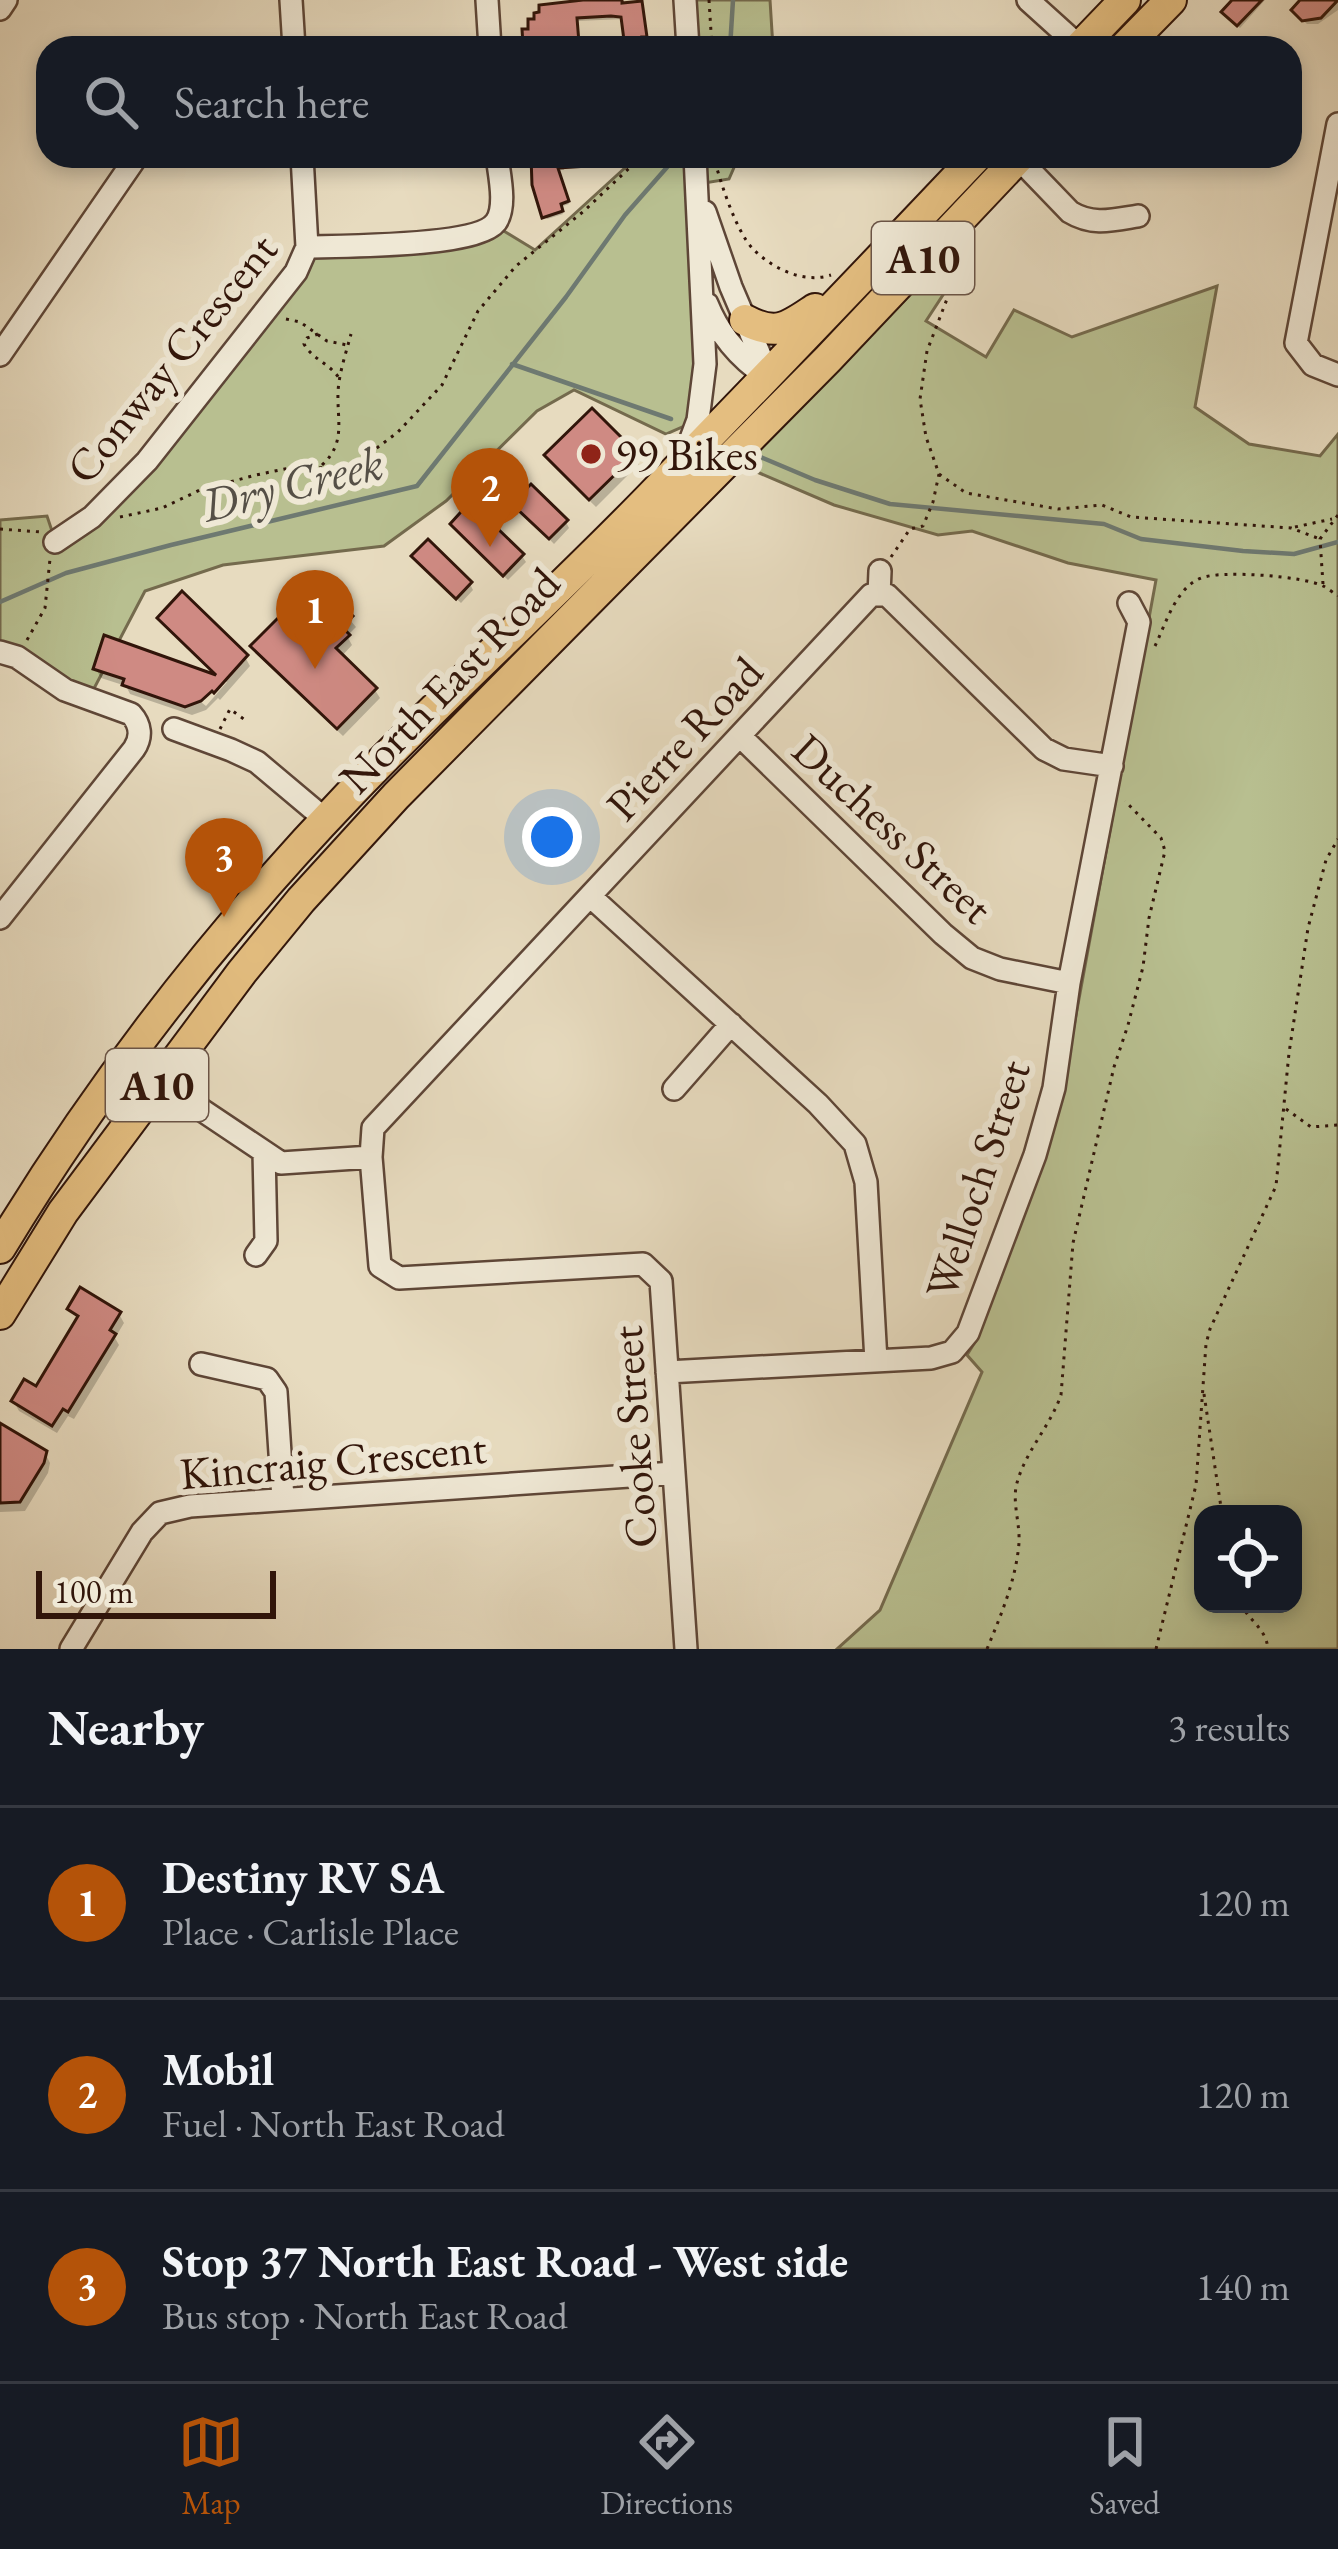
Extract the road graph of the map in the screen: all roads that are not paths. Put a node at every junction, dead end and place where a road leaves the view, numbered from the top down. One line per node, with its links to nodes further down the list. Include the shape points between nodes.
1 (6, 0): 8 (street)
2 (291, 0): 9 (street)
3 (487, 0): 10 (street)
4 (685, 0): 11 (street)
5 (1028, 0): 12 (street)
6 (1125, 0): 13 (highway)
7 (1171, 0): 14 (highway)
8 (0, 9)
9 (293, 36)
10 (489, 36)
11 (687, 36)
12 (1067, 36)
13 (1091, 36)
14 (1135, 36)
15 (1338, 124): 24 (street)
16 (129, 168): 30 (street)
17 (303, 168): 26 (street)
18 (498, 168): 26 (street, Conway Crescent, via 500,208 481,233)
19 (696, 168): 23 (street)
20 (964, 168): 27 (highway, North East Road / A10)
21 (1009, 168): 31 (highway, North East Road / A10)
22 (1029, 168): 25 (street, via 1080,218)
23 (698, 195): 28 (street); 29 (street)
24 (1329, 214): 32 (street, via 1296,343 1313,365)
25 (1138, 216)
26 (308, 248): 36 (street, Conway Crescent, via 147,461)
27 (841, 284): 29 (highway, via 784,328); 33 (highway, North East Road / A10)
28 (701, 286): 33 (street, via 726,340); 35 (street, via 704,386)
29 (745, 320): 33 (street)
30 (0, 355)
31 (828, 358): 33 (highway); 34 (highway, North East Road / A10)
32 (1338, 375)
33 (766, 376): 34 (highway); 35 (highway, North East Road / A10)
34 (756, 431): 44 (highway, North East Road / A10)
35 (683, 461): 45 (highway, North East Road / A10)
36 (56, 542)
37 (880, 571): 38 (street)
38 (879, 596): 42 (street, Pierre Road); 43 (street, via 1044,749)
39 (1129, 603): 43 (street, Welloch Street, via 1139,622)
40 (9, 655): 48 (street, via 65,690 131,715 140,734)
41 (174, 729): 45 (street, via 257,762)
42 (740, 736): 47 (street, Pierre Road); 49 (street, Duchess Street, via 972,958)
43 (1112, 766): 49 (street, Welloch Street)
44 (377, 818): 45 (highway); 46 (highway, North East Road / A10)
45 (326, 820): 46 (highway); 55 (highway, North East Road / A10, via 114,1076)
46 (329, 869): 51 (highway, North East Road / A10)
47 (590, 896): 50 (street); 54 (street, Pierre Road, via 373,1128)
48 (0, 918)
49 (1069, 982): 58 (street, Welloch Street, via 1035,1155 968,1333 952,1352)
50 (731, 1024): 52 (street); 58 (street, via 855,1144 866,1182)
51 (160, 1082): 53 (street); 57 (highway, North East Road / A10, via 63,1211)
52 (674, 1089)
53 (264, 1152): 54 (street, via 281,1163); 56 (street, via 266,1241)
54 (370, 1157): 60 (street, Cooke Street, via 380,1266 399,1279 644,1264 661,1281)
55 (0, 1248)
56 (256, 1255)
57 (0, 1313)
58 (876, 1361): 60 (street, Welloch Street)
59 (201, 1364): 62 (street, via 267,1379 276,1392)
60 (667, 1372): 61 (street, Cooke Street)
61 (674, 1473): 62 (street, Kincraig Crescent); 64 (street, Cooke Street)
62 (283, 1499): 63 (street, Kincraig Crescent, via 160,1513)
63 (71, 1649)
64 (686, 1649)

